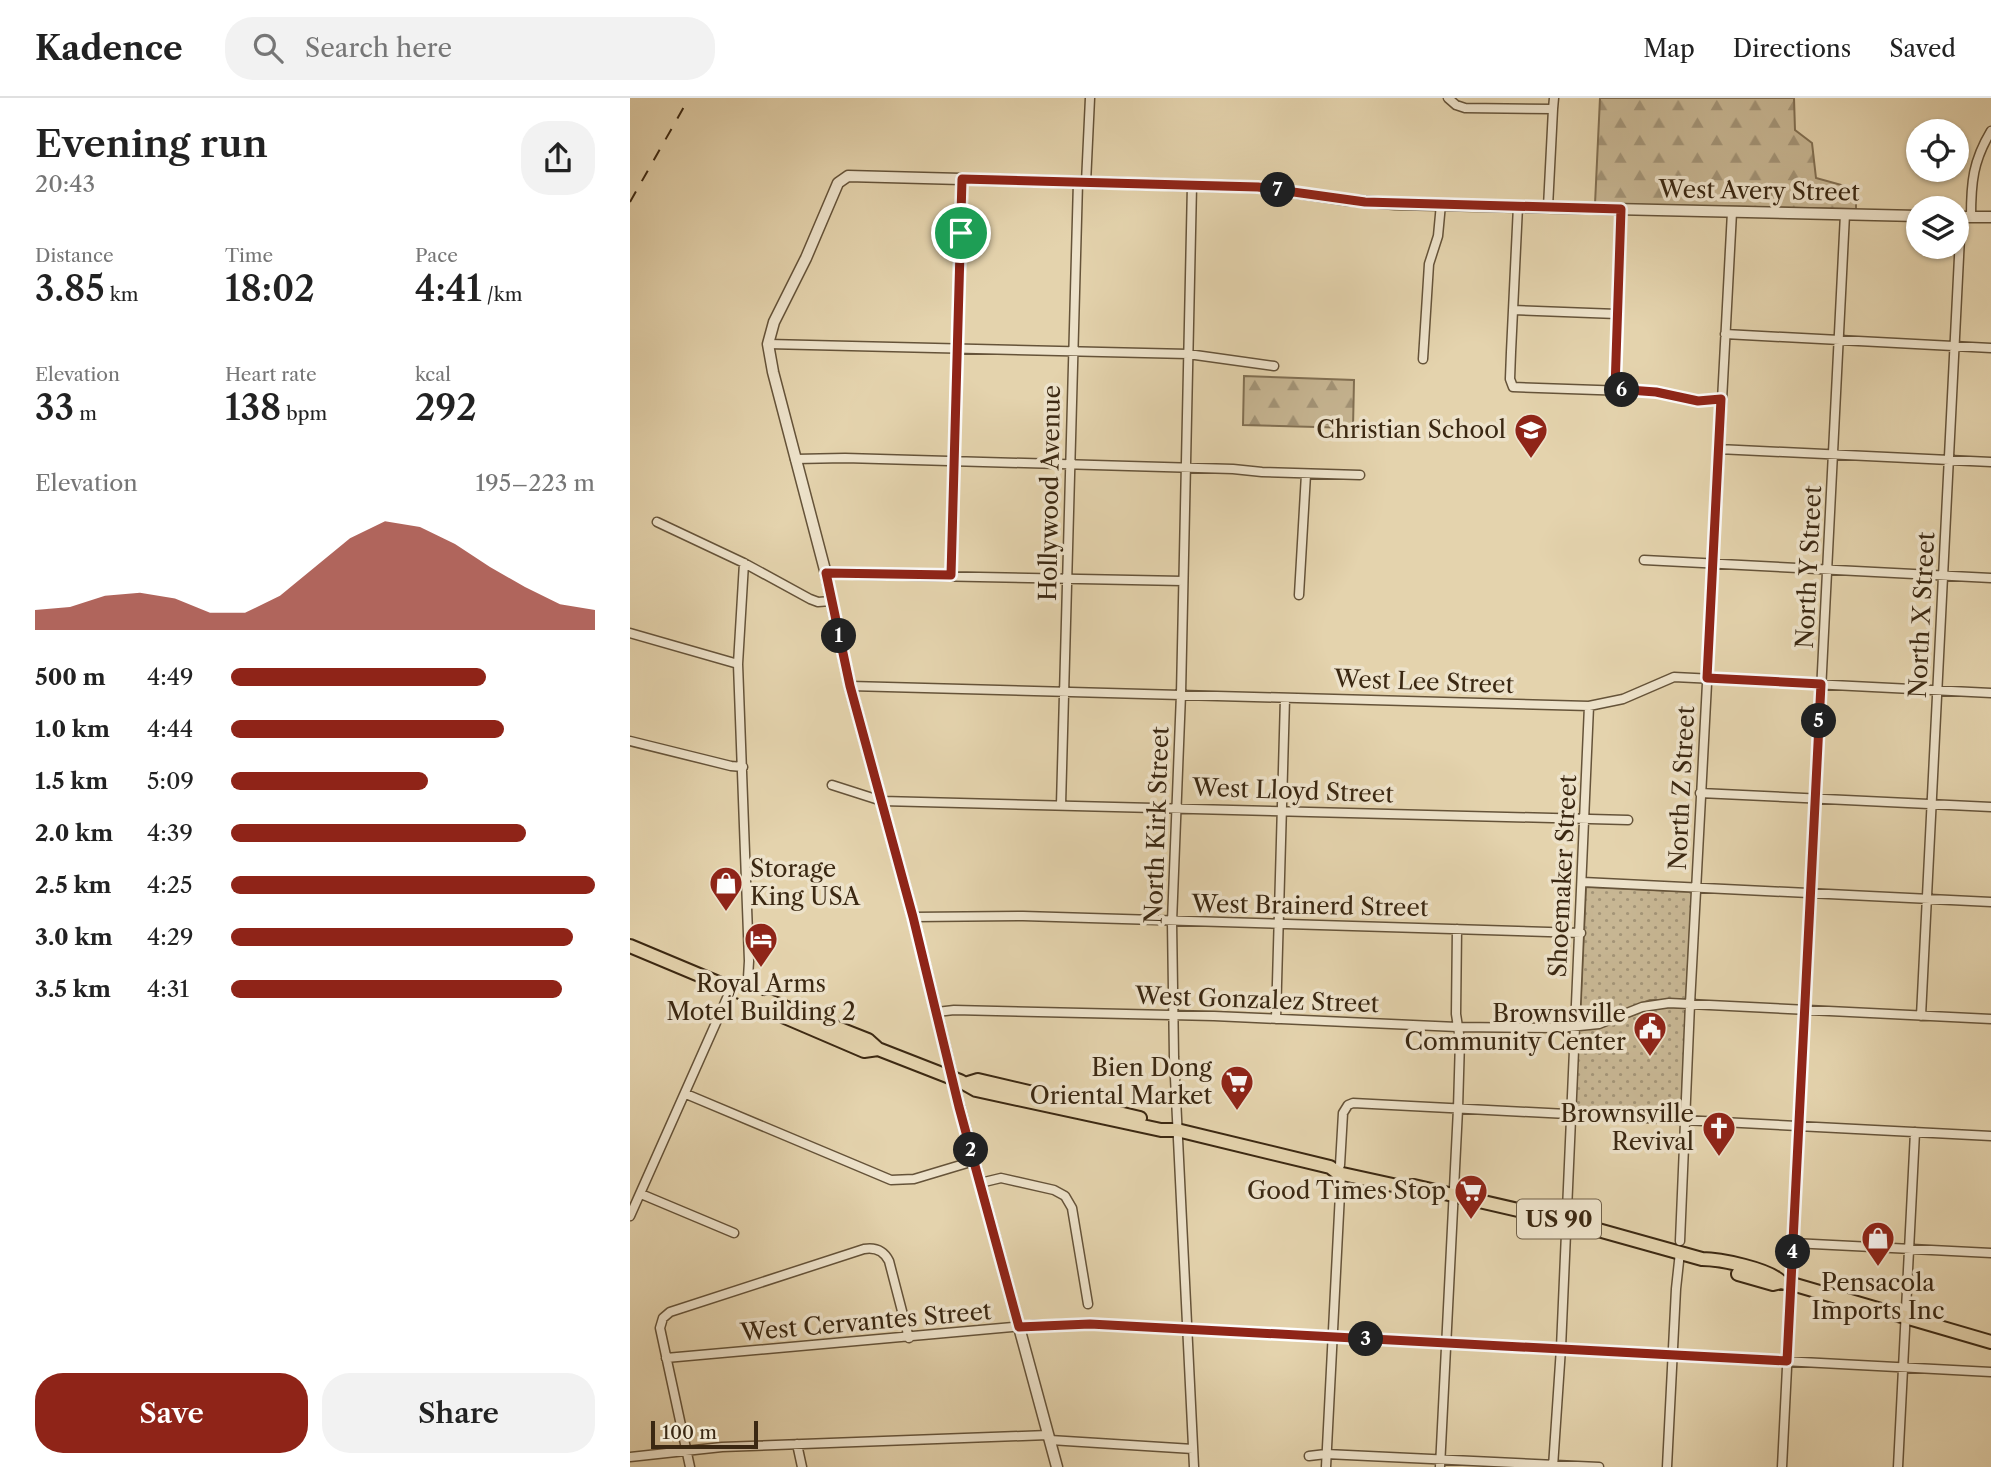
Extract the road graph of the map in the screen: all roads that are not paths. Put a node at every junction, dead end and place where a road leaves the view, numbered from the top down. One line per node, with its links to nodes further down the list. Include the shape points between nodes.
1 (1090, 98): 7 (street, Hollywood Avenue)
2 (1448, 98): 4 (street, via 1465,108)
3 (1553, 98): 4 (street)
4 (1553, 109): 12 (street)
5 (1991, 131): 9 (street, North X Street, via 1973,169)
6 (962, 179): 7 (street, West Avery Street); 24 (street, West Avery Street, via 845,177 838,183); 26 (street)
7 (1082, 182): 8 (street, West Avery Street); 28 (street, Hollywood Avenue)
8 (1192, 185): 10 (street, West Avery Street, via 1258,187 1365,202); 29 (street, North Kirk Street)
9 (1967, 196)
10 (1441, 204): 11 (street, West Avery Street); 30 (street, via 1429,264)
11 (1518, 206): 12 (street, West Avery Street); 20 (street)
12 (1548, 207): 13 (street, West Avery Street)
13 (1621, 209): 14 (street, West Avery Street); 21 (street)
14 (1732, 212): 15 (street, West Avery Street); 22 (street, North Z Street)
15 (1846, 214): 16 (street, West Avery Street); 23 (street, North Y Street)
16 (1906, 216)
17 (1969, 217): 18 (street)
18 (1991, 217)
19 (1960, 259): 25 (street, North X Street)
20 (1513, 310): 21 (street); 32 (street, via 1511,385 1520,389)
21 (1617, 314): 32 (street)
22 (1725, 334): 23 (street); 33 (street, North Z Street)
23 (1839, 339): 25 (street); 35 (street, North Y Street)
24 (768, 344): 26 (street); 36 (street)
25 (1954, 345): 27 (street); 37 (street, North X Street)
26 (958, 348): 28 (street); 38 (street)
27 (1991, 348)
28 (1073, 351): 29 (street); 40 (street, Hollywood Avenue)
29 (1188, 354): 31 (street); 41 (street, North Kirk Street)
30 (1423, 359)
31 (1274, 366)
32 (1615, 389): 33 (street, via 1698,401)
33 (1721, 399): 34 (street, North Z Street)
34 (1718, 449): 35 (street); 47 (street, North Z Street)
35 (1834, 455): 37 (street); 48 (street, North Y Street)
36 (795, 459): 38 (street); 49 (street)
37 (1949, 460): 39 (street); 51 (street, North X Street)
38 (955, 461): 40 (street); 50 (street)
39 (1991, 462)
40 (1071, 465): 41 (street); 52 (street, Hollywood Avenue)
41 (1185, 468): 42 (street); 54 (street, North Kirk Street)
42 (1306, 474): 43 (street); 55 (street)
43 (1360, 475)
44 (657, 522): 46 (street)
45 (1644, 560): 47 (street)
46 (744, 564): 56 (street, via 810,599); 58 (street)
47 (1712, 565): 48 (street); 59 (street, North Z Street)
48 (1827, 569): 51 (street); 60 (street, North Y Street)
49 (826, 573): 50 (street); 56 (street)
50 (951, 575): 52 (street)
51 (1943, 575): 53 (street); 62 (street, North X Street)
52 (1068, 578): 54 (street); 63 (street, Hollywood Avenue)
53 (1991, 578)
54 (1184, 581): 65 (street, North Kirk Street)
55 (1299, 595)
56 (831, 601): 61 (street)
57 (630, 633): 58 (street)
58 (738, 664): 69 (street)
59 (1707, 678): 60 (street, West Lee Street); 67 (street, West Lee Street, via 1668,679 1623,699); 71 (street, North Z Street)
60 (1821, 684): 62 (street, West Lee Street); 72 (street, North Y Street)
61 (850, 686): 63 (street, West Lee Street); 73 (street)
62 (1937, 690): 64 (street, West Lee Street); 74 (street, North X Street)
63 (1064, 691): 65 (street, West Lee Street); 75 (street, Hollywood Avenue)
64 (1991, 693)
65 (1181, 694): 66 (street, West Lee Street); 76 (street, North Kirk Street)
66 (1285, 698): 67 (street, West Lee Street); 78 (street)
67 (1590, 706): 79 (street, Shoemaker Street)
68 (630, 741): 69 (street)
69 (743, 766): 93 (street)
70 (832, 785): 73 (street, West Lloyd Street)
71 (1700, 793): 72 (street); 82 (street, North Z Street)
72 (1815, 799): 74 (street); 83 (street, North Y Street)
73 (882, 801): 75 (street, West Lloyd Street); 86 (street)
74 (1931, 804): 77 (street); 84 (street, North X Street)
75 (1061, 805): 76 (street, West Lloyd Street)
76 (1176, 807): 78 (street, West Lloyd Street); 87 (street, North Kirk Street)
77 (1991, 807)
78 (1281, 810): 79 (street, West Lloyd Street); 88 (street)
79 (1586, 819): 80 (street, West Lloyd Street); 81 (street, Shoemaker Street)
80 (1628, 820)
81 (1583, 882): 82 (street); 90 (street, Shoemaker Street)
82 (1696, 888): 83 (street); 94 (street, North Z Street)
83 (1811, 894): 84 (street); 95 (street, North Y Street)
84 (1927, 899): 85 (street); 98 (street, North X Street)
85 (1991, 902)
86 (913, 917): 87 (street, West Brainerd Street); 96 (street)
87 (1172, 922): 88 (street, West Brainerd Street); 97 (street, North Kirk Street)
88 (1278, 923): 89 (street, West Brainerd Street); 99 (street)
89 (1457, 929): 90 (street, West Brainerd Street); 102 (street)
90 (1581, 933): 101 (street, Shoemaker Street)
91 (630, 946): 92 (main road, US 90)
92 (731, 989): 93 (main road, US 90); 104 (street)
93 (747, 995): 103 (main road, US 90, via 868,1040 878,1049)
94 (1690, 1004): 95 (street, West Gonzalez Street); 101 (street, West Gonzalez Street, via 1651,1004 1599,1024); 107 (street, North Z Street)
95 (1805, 1010): 98 (street, West Gonzalez Street); 108 (street, North Y Street)
96 (937, 1012): 97 (street, West Gonzalez Street); 103 (street)
97 (1173, 1015): 99 (street, West Gonzalez Street); 109 (street, North Kirk Street)
98 (1921, 1016): 100 (street, West Gonzalez Street)
99 (1276, 1019): 102 (street, West Gonzalez Street)
100 (1991, 1019)
101 (1576, 1026): 102 (street, West Gonzalez Street); 106 (street, Shoemaker Street)
102 (1457, 1027): 105 (street)
103 (959, 1081): 109 (main road, US 90, via 978,1080 1096,1107); 112 (street)
104 (686, 1094): 112 (street, via 891,1180 914,1179); 115 (street)
105 (1458, 1109): 106 (street); 113 (street, via 1348,1105 1343,1112); 116 (street)
106 (1572, 1114): 107 (street); 118 (street, Shoemaker Street)
107 (1684, 1120): 108 (street); 121 (street, North Z Street)
108 (1799, 1126): 110 (street); 120 (street, North Y Street)
109 (1173, 1130): 113 (main road, US 90); 128 (street, North Kirk Street)
110 (1915, 1132): 111 (street); 122 (street)
111 (1991, 1136)
112 (974, 1161): 114 (street)
113 (1337, 1168): 116 (main road, US 90); 129 (street)
114 (980, 1183): 125 (street, via 1001,1178 1065,1196 1072,1208); 127 (street)
115 (640, 1195): 117 (street); 119 (street)
116 (1454, 1195): 118 (main road, US 90); 132 (street)
117 (630, 1216)
118 (1566, 1221): 121 (main road, US 90); 133 (street, Shoemaker Street)
119 (734, 1233)
120 (1793, 1242): 122 (street); 124 (street, North Y Street)
121 (1680, 1247): 124 (main road, US 90, via 1702,1259 1776,1276); 134 (street, North Z Street)
122 (1909, 1249): 123 (street); 126 (street)
123 (1991, 1253)
124 (1786, 1283): 126 (main road, US 90); 136 (street, North Y Street)
125 (1088, 1304)
126 (1906, 1317): 131 (main road, US 90); 137 (street)
127 (1019, 1327): 128 (street, West Cervantes Street, via 1090,1324); 130 (street, West Cervantes Street); 139 (street)
128 (1187, 1330): 129 (street, West Cervantes Street); 141 (street, North Kirk Street)
129 (1332, 1337): 132 (street, West Cervantes Street); 143 (street)
130 (909, 1338): 135 (street, West Cervantes Street); 135 (street, via 889,1261 874,1248 665,1316 660,1328)
131 (1991, 1342)
132 (1446, 1343): 133 (street, West Cervantes Street); 146 (street)
133 (1561, 1348): 134 (street, West Cervantes Street); 147 (street, Shoemaker Street)
134 (1672, 1354): 136 (street, West Cervantes Street); 154 (street, North Z Street)
135 (666, 1358): 142 (street)
136 (1787, 1361): 137 (street, West Cervantes Street); 155 (street, North Y Street)
137 (1903, 1367): 138 (street, West Cervantes Street); 156 (street)
138 (1991, 1372)
139 (1049, 1437): 140 (street); 141 (street); 150 (street)
140 (797, 1444): 142 (street); 149 (street)
141 (1193, 1449): 151 (street, North Kirk Street)
142 (686, 1450): 145 (street); 148 (street)
143 (1326, 1454): 144 (street); 146 (street); 152 (street)
144 (1309, 1456)
145 (630, 1457)
146 (1440, 1463): 147 (street)
147 (1553, 1466): 153 (street)
148 (690, 1467)
149 (802, 1467)
150 (1057, 1467)
151 (1194, 1467)
152 (1326, 1467)
153 (1598, 1467)
154 (1667, 1467)
155 (1782, 1467)
156 (1898, 1467)

